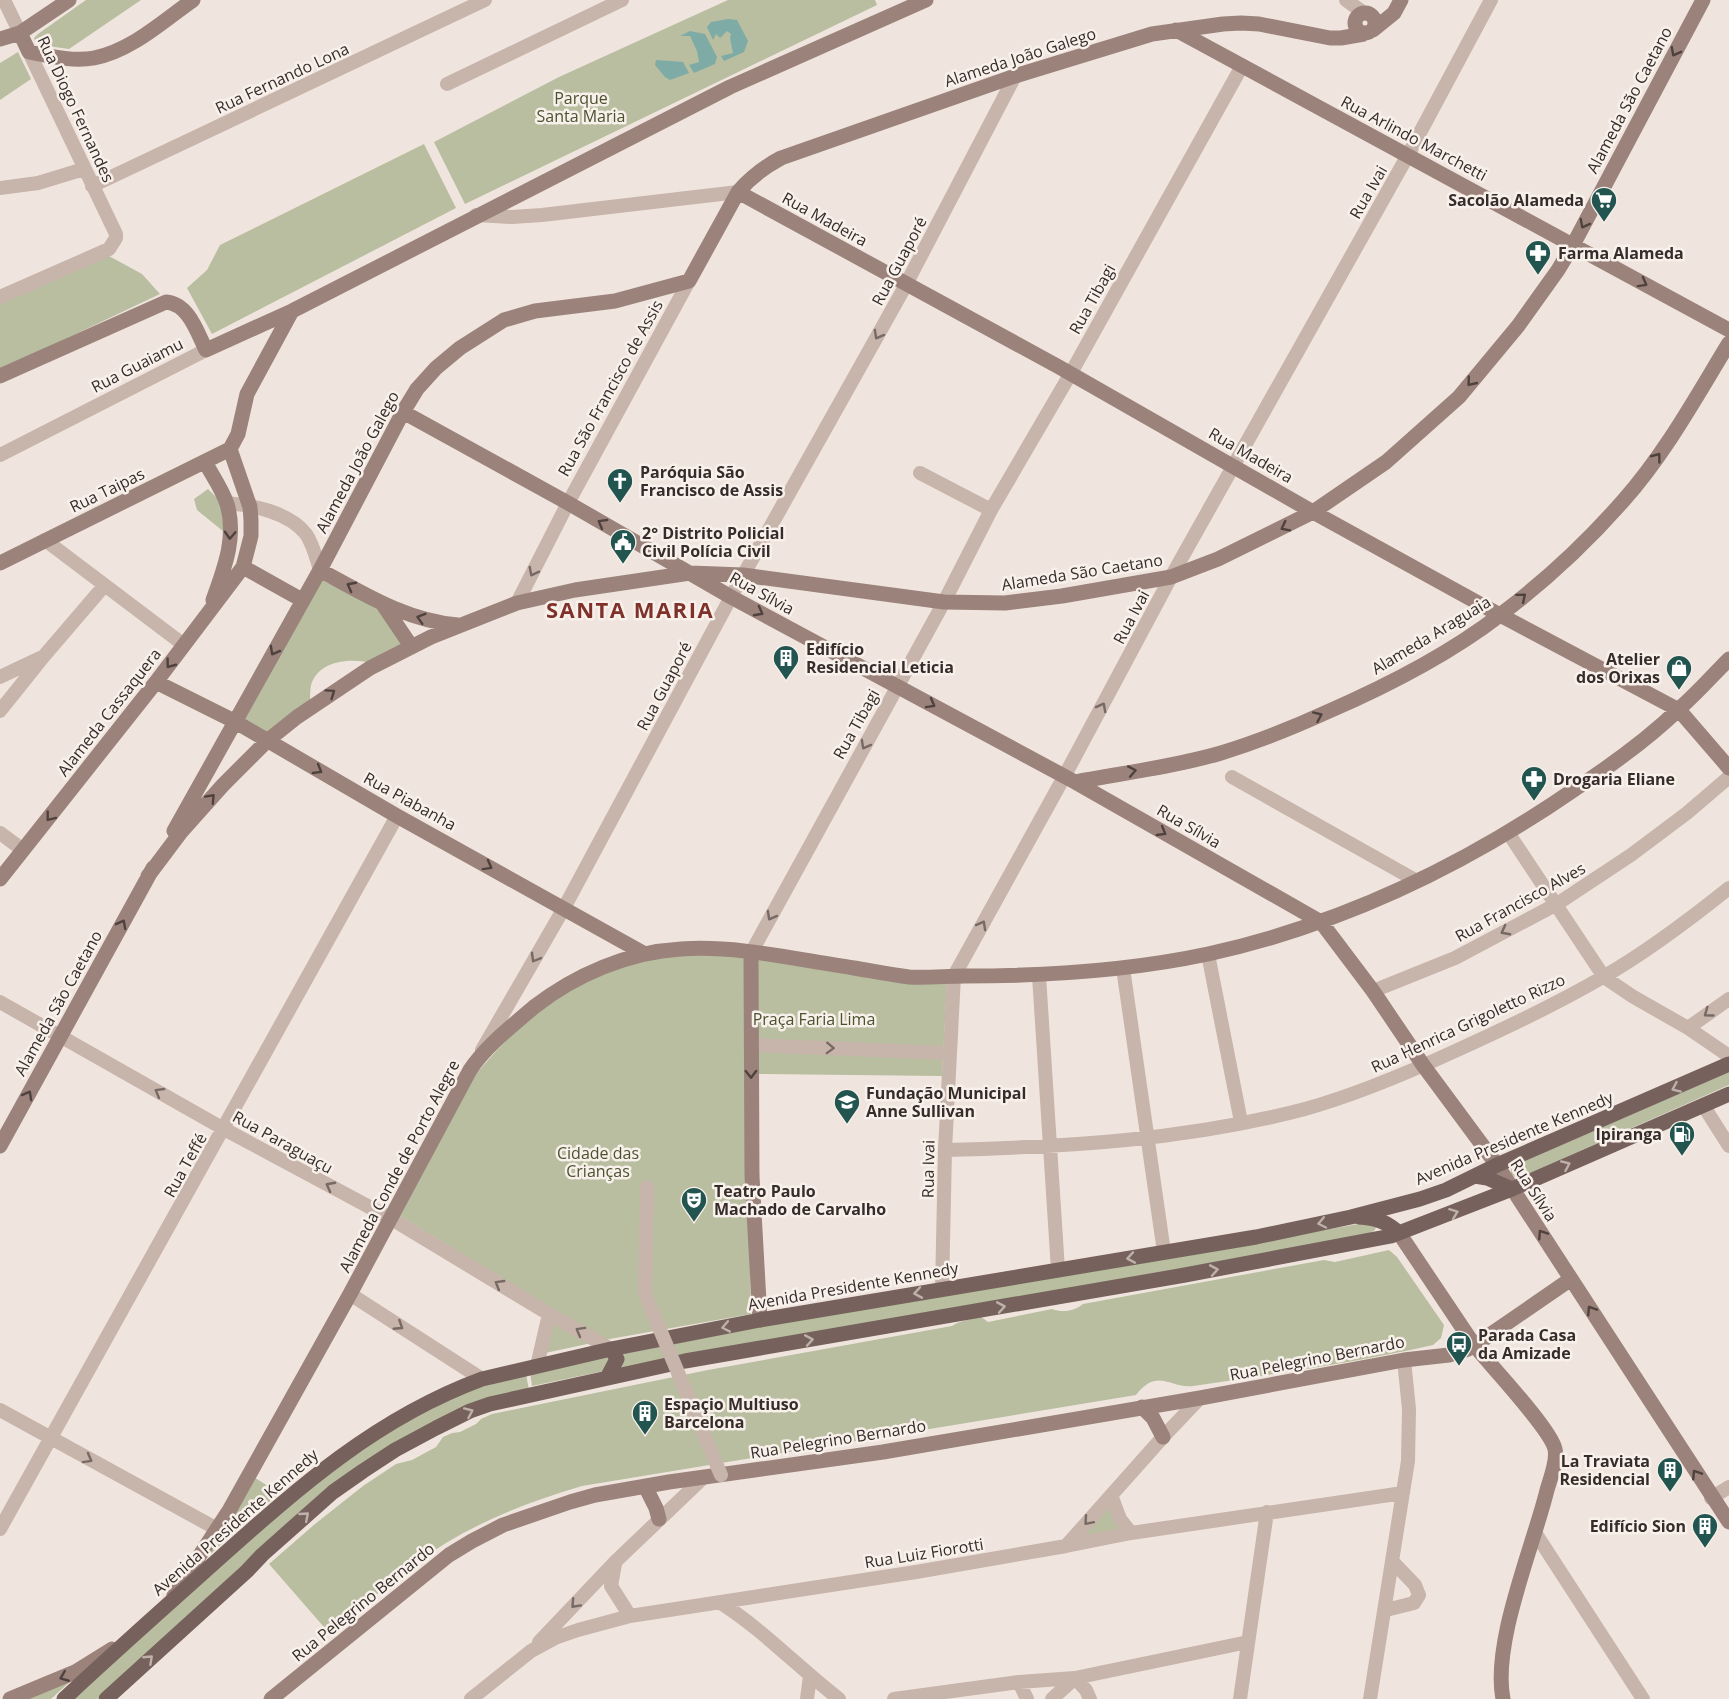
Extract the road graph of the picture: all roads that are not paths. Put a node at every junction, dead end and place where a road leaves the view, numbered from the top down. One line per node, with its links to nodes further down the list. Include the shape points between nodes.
1 (4, 0): 13 (street, Rua Diogo Fernandes)
2 (69, 0): 13 (street)
3 (194, 0): 15 (street, via 108,54 82,59)
4 (485, 0): 21 (street, Rua Fernando Lona)
5 (622, 0): 18 (street)
6 (926, 0): 24 (street, Rua Guaiamu, via 730,87)
7 (1346, 0): 11 (street)
8 (1399, 0): 11 (street, via 1394,13)
9 (1491, 0): 19 (street, Rua Ivai)
10 (1703, 0): 25 (street, Alameda São Caetano, one-way to 25)
11 (1363, 22): 12 (street, Alameda João Galego, via 1348,38 1241,23)
12 (1176, 30): 16 (street, Rua Arlindo Marchetti); 17 (street, Alameda João Galego, via 1116,44)
13 (20, 33): 14 (street); 15 (street, Rua Diogo Fernandes)
14 (0, 39)
15 (29, 52): 20 (street, Rua Diogo Fernandes)
16 (1242, 66): 19 (street, Rua Arlindo Marchetti); 33 (street, Rua Tibagi)
17 (1015, 76): 23 (street, Alameda João Galego, via 781,158); 27 (street, Rua Guaporé)
18 (447, 84)
19 (1408, 155): 25 (street, Rua Arlindo Marchetti); 39 (street, Rua Ivai)
20 (84, 169): 21 (street, Rua Diogo Fernandes); 22 (street, via 38,183)
21 (92, 186): 28 (street, Rua Diogo Fernandes, via 116,234 109,249)
22 (0, 188)
23 (738, 192): 24 (street, via 542,215); 26 (street, Rua São Francisco de Assis); 27 (street, Rua Madeira)
24 (476, 215): 29 (street, Rua Guaiamu)
25 (1573, 245): 30 (street, Rua Arlindo Marchetti, one-way to 30); 45 (street, Alameda São Caetano, one-way to 45, via 1530,309 1459,398 1386,462)
26 (689, 281): 35 (street, Alameda João Galego, via 615,301 535,311 504,320 436,368); 42 (street, Rua São Francisco de Assis)
27 (906, 284): 33 (street, Rua Madeira); 51 (street, Rua Guaporé, one-way to 51)
28 (0, 297)
29 (291, 311): 32 (street, Rua Guaiamu); 36 (street, via 247,394 238,434)
30 (1729, 330)
31 (1729, 343): 60 (street, Alameda Araguaia, one-way to 31, via 1565,560 1624,501 1669,440)
32 (206, 350): 34 (street, via 187,313 174,302 166,302); 37 (street, Rua Guaiamu)
33 (1071, 373): 39 (street, Rua Madeira); 44 (street, Rua Tibagi)
34 (0, 376)
35 (403, 412): 42 (street, Rua Sílvia); 49 (street, Alameda João Galego)
36 (230, 449): 38 (street, Rua Taipas); 43 (street)
37 (0, 455)
38 (205, 462): 41 (street); 46 (street, Rua Taipas)
39 (1234, 465): 45 (street, Rua Madeira); 52 (street, Rua Ivai)
40 (921, 473): 44 (street)
41 (226, 503): 43 (street); 59 (street, one-way to 59, via 230,540)
42 (568, 503): 50 (street, Rua Sílvia, one-way to 42); 58 (street, Rua São Francisco de Assis, one-way to 58)
43 (250, 507): 48 (street, via 251,536); 49 (street, via 296,524 312,545)
44 (991, 510): 56 (street, Rua Tibagi)
45 (1313, 512): 52 (street, Alameda São Caetano, one-way to 52, via 1218,559); 60 (street, Rua Madeira)
46 (45, 540): 47 (street, Rua Taipas); 53 (street)
47 (0, 564)
48 (243, 567): 55 (street); 59 (street, Alameda Cassaquera)
49 (320, 570): 55 (street, Alameda João Galego); 57 (street, one-way to 49)
50 (690, 573): 51 (street, Alameda São Caetano); 54 (street, Rua Sílvia); 58 (street, Alameda São Caetano, via 585,588)
51 (744, 575): 54 (street, Rua Guaporé); 56 (street, Alameda São Caetano)
52 (1171, 577): 56 (street, Alameda São Caetano, via 1005,603); 76 (street, Rua Ivai, one-way to 52)
53 (104, 586): 62 (street); 64 (street)
54 (731, 597): 68 (street, Rua Sílvia, one-way to 68); 86 (street, Rua Guaporé)
55 (302, 600): 71 (street, Alameda João Galego, one-way to 71)
56 (944, 602): 68 (street, Rua Tibagi)
57 (382, 603): 61 (street, one-way to 57, via 422,619); 63 (street)
58 (517, 603): 61 (street, Alameda São Caetano)
59 (209, 613): 62 (street, Alameda Cassaquera)
60 (1500, 615): 69 (street, Rua Madeira); 76 (street, Alameda Araguaia, one-way to 60, via 1192,760 1287,730 1431,660)
61 (461, 625): 63 (street, Alameda São Caetano)
62 (184, 645): 67 (street, Alameda Cassaquera, one-way to 67)
63 (411, 646): 72 (street, Alameda São Caetano, one-way to 63, via 343,684)
64 (44, 656): 66 (street); 70 (street)
65 (1729, 658): 69 (street, Alameda Conde de Porto Alegre)
66 (0, 677)
67 (156, 682): 71 (street, Rua Piabanha); 80 (street, Alameda Cassaquera, one-way to 80)
68 (897, 686): 76 (street, Rua Sílvia, one-way to 76); 88 (street, Rua Tibagi, one-way to 88)
69 (1679, 710): 73 (street, Rua Madeira); 79 (street, Alameda Conde de Porto Alegre, via 1617,761)
70 (0, 711)
71 (234, 721): 72 (street, Rua Piabanha); 81 (street, Alameda São Caetano)
72 (267, 741): 77 (street, Rua Piabanha, one-way to 77); 81 (street, Alameda São Caetano, one-way to 72, via 201,809)
73 (1729, 768)
74 (1232, 777): 83 (street)
75 (1729, 777): 85 (street, Rua Francisco Alves, via 1631,855)
76 (1069, 780): 87 (street, Rua Sílvia, one-way to 87); 92 (street, Rua Ivai, one-way to 76)
77 (397, 816): 86 (street, Rua Piabanha, one-way to 86); 109 (street, Rua Teffé)
78 (0, 833): 80 (street)
79 (1509, 834): 83 (street, Alameda Conde de Porto Alegre); 85 (street)
80 (24, 850): 82 (street, Alameda Cassaquera)
81 (148, 876): 99 (street, Alameda São Caetano, one-way to 81)
82 (0, 879)
83 (1417, 881): 87 (street, Alameda Conde de Porto Alegre)
84 (1729, 888): 94 (street, Rua Henrica Grigoletto Rizzo)
85 (1557, 904): 94 (street); 95 (street, Rua Francisco Alves, one-way to 95, via 1455,958)
86 (564, 908): 89 (street, Rua Piabanha); 103 (street, Rua Guaporé, one-way to 103)
87 (1321, 922): 90 (street, Alameda Conde de Porto Alegre); 95 (street, Rua Sílvia)
88 (751, 953): 89 (street, Alameda Conde de Porto Alegre, via 683,948); 92 (street, Alameda Conde de Porto Alegre, via 910,977); 100 (street, Rua Tibagi)
89 (645, 954): 103 (street, Alameda Conde de Porto Alegre, via 599,969 549,996)
90 (1208, 954): 91 (street, Alameda Conde de Porto Alegre); 108 (street)
91 (1123, 968): 93 (street, Alameda Conde de Porto Alegre); 110 (street)
92 (954, 976): 93 (street, Alameda Conde de Porto Alegre); 101 (street, Rua Ivai)
93 (1039, 976): 113 (street)
94 (1604, 977): 98 (street); 105 (street, Rua Henrica Grigoletto Rizzo)
95 (1373, 991): 105 (street, Rua Sílvia)
96 (1729, 999): 98 (street, one-way to 98)
97 (0, 1002): 99 (street, Rua Paraguaçu)
98 (1688, 1028): 102 (street)
99 (61, 1036): 109 (street, Rua Paraguaçu, one-way to 99); 111 (street, Alameda São Caetano, one-way to 99)
100 (750, 1045): 101 (street, one-way to 101); 129 (street, Rua Tibagi, one-way to 129)
101 (948, 1053): 114 (street, Rua Ivai)
102 (1729, 1056)
103 (478, 1058): 121 (street, Alameda Conde de Porto Alegre)
104 (1729, 1064): 115 (main road, Avenida Presidente Kennedy, one-way to 115)
105 (1423, 1065): 108 (street, Rua Henrica Grigoletto Rizzo, via 1305,1108); 115 (street, Rua Sílvia)
106 (1729, 1094): 107 (main road)
107 (1703, 1105): 112 (street); 118 (main road, one-way to 107)
108 (1242, 1122): 110 (street, Rua Henrica Grigoletto Rizzo)
109 (224, 1128): 121 (street, Rua Paraguaçu, one-way to 109); 141 (street, Rua Teffé)
110 (1148, 1138): 113 (street, Rua Henrica Grigoletto Rizzo); 123 (street)
111 (0, 1146)
112 (1729, 1146)
113 (1051, 1147): 114 (street, Rua Henrica Grigoletto Rizzo); 124 (street)
114 (945, 1150): 126 (street, Rua Ivai)
115 (1497, 1165): 116 (main road, Avenida Presidente Kennedy); 118 (street, Rua Sílvia)
116 (1475, 1176): 118 (main road); 119 (main road, Avenida Presidente Kennedy)
117 (647, 1187): 142 (street, bridge, via 645,1294)
118 (1512, 1189): 122 (main road, one-way to 118); 125 (street, Rua Sílvia, one-way to 118)
119 (1420, 1199): 120 (main road, Avenida Presidente Kennedy); 122 (main road, via 1405,1209 1397,1225)
120 (1351, 1216): 122 (main road, via 1382,1221); 123 (main road, Avenida Presidente Kennedy, one-way to 123)
121 (390, 1218): 127 (street, Alameda Conde de Porto Alegre); 128 (street, Rua Paraguaçu, one-way to 121)
122 (1399, 1233): 130 (street); 134 (main road, one-way to 122)
123 (1164, 1252): 124 (main road, Avenida Presidente Kennedy, one-way to 124)
124 (1058, 1270): 126 (main road, Avenida Presidente Kennedy)
125 (1571, 1279): 130 (street, Rua Pelegrino Bernardo); 148 (street, Rua Sílvia, one-way to 125)
126 (942, 1289): 129 (main road, Avenida Presidente Kennedy, one-way to 129)
127 (350, 1294): 135 (street, one-way to 135); 153 (street, Alameda Conde de Porto Alegre)
128 (549, 1314): 131 (street, Rua Paraguaçu, one-way to 128); 133 (street)
129 (760, 1320): 131 (main road, Avenida Presidente Kennedy, one-way to 131)
130 (1474, 1345): 132 (street, Rua Pelegrino Bernardo, via 1449,1355); 155 (street, via 1555,1449)
131 (611, 1349): 133 (main road, Avenida Presidente Kennedy); 134 (main road, via 617,1359)
132 (1404, 1360): 137 (street, Rua Pelegrino Bernardo); 146 (street, via 1409,1432)
133 (537, 1366): 135 (main road, Avenida Presidente Kennedy); 136 (main road, via 536,1380)
134 (607, 1378): 136 (main road)
135 (482, 1379): 160 (main road, Avenida Presidente Kennedy, via 412,1411 325,1467)
136 (541, 1392): 171 (main road, one-way to 136, via 333,1492 394,1450 470,1410)
137 (1200, 1398): 138 (street, Rua Pelegrino Bernardo); 140 (street)
138 (1142, 1407): 140 (street); 142 (street, Rua Pelegrino Bernardo, via 883,1452)
139 (0, 1410): 141 (street)
140 (1163, 1437): 147 (street)
141 (51, 1439): 152 (street, Rua Teffé); 153 (street, one-way to 153)
142 (721, 1475): 143 (street, Rua Pelegrino Bernardo)
143 (703, 1478): 144 (street, Rua Pelegrino Bernardo); 150 (street)
144 (645, 1486): 150 (street); 172 (street, Rua Pelegrino Bernardo, via 570,1502 503,1525 472,1541 404,1590)
145 (1729, 1487): 148 (street)
146 (1403, 1493): 149 (street, Rua Luiz Fiorotti); 158 (street)
147 (1111, 1496): 154 (street, via 1116,1512); 156 (street, one-way to 156)
148 (1712, 1498): 151 (street, Rua Sílvia)
149 (1267, 1512): 154 (street, Rua Luiz Fiorotti); 164 (street)
150 (659, 1519): 157 (street)
151 (1729, 1522)
152 (0, 1529)
153 (217, 1529): 160 (street, Alameda Conde de Porto Alegre)
154 (1131, 1533): 156 (street, Rua Luiz Fiorotti)
155 (1536, 1534): 182 (street, via 1510,1618 1504,1648); 183 (street)
156 (1066, 1546): 159 (street, Rua Luiz Fiorotti)
157 (615, 1562): 162 (street, via 611,1586); 165 (street, one-way to 165)
158 (1393, 1562): 161 (street); 161 (street, via 1419,1594 1414,1603)
159 (721, 1603): 162 (street, Rua Luiz Fiorotti); 166 (street, via 746,1619)
160 (166, 1606): 163 (main road, Avenida Presidente Kennedy)
161 (1386, 1610): 181 (street)
162 (630, 1616): 165 (street, Rua Luiz Fiorotti, via 555,1638)
163 (132, 1636): 169 (street, one-way to 169, via 75,1672); 170 (main road, Avenida Presidente Kennedy)
164 (1248, 1642): 167 (street); 180 (street)
165 (531, 1651): 173 (street, Rua Luiz Fiorotti)
166 (810, 1676): 174 (street); 175 (street)
167 (1075, 1678): 168 (street); 178 (street); 179 (street)
168 (1019, 1682): 176 (street); 177 (street)
169 (10, 1699)
170 (64, 1699)
171 (106, 1699)
172 (271, 1699)
173 (471, 1699)
174 (807, 1699)
175 (840, 1699)
176 (894, 1699)
177 (1027, 1699)
178 (1052, 1699)
179 (1090, 1699)
180 (1240, 1699)
181 (1370, 1699)
182 (1503, 1699)
183 (1643, 1699)

